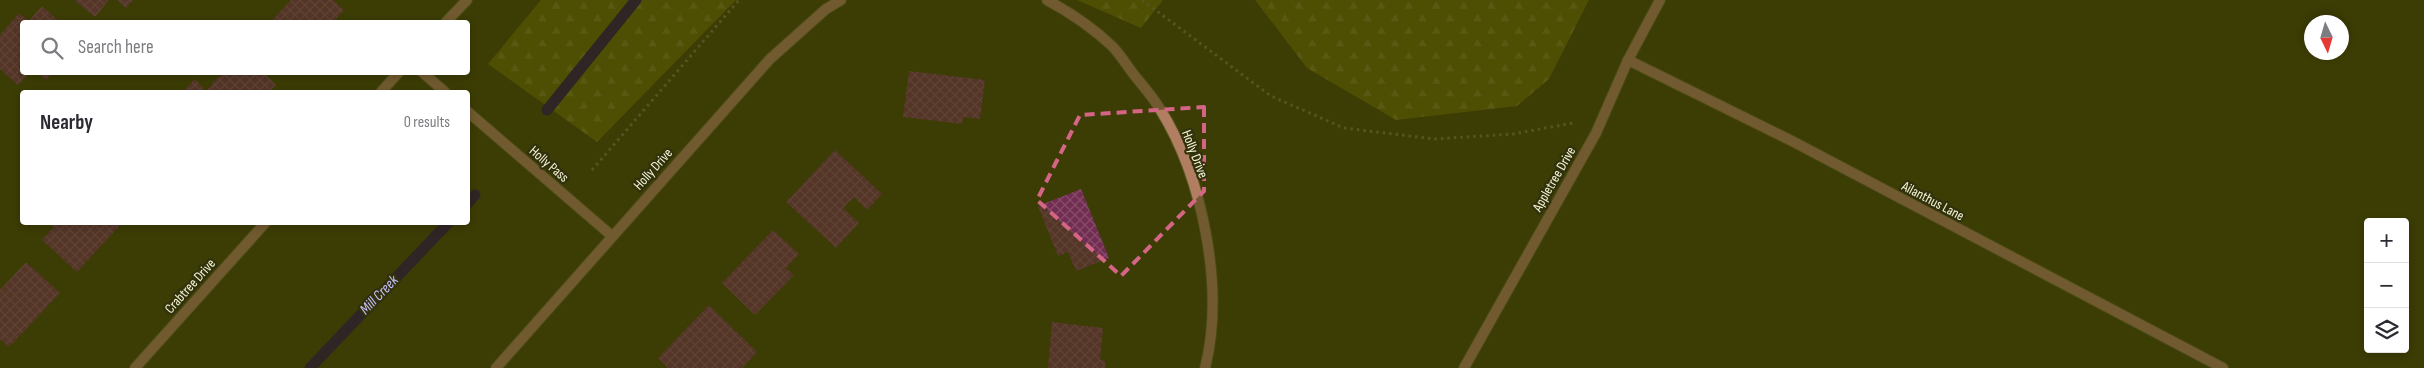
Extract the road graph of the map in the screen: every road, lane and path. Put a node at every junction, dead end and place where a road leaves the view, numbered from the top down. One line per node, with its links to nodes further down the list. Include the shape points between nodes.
1 (467, 0): 7 (street)
2 (739, 0): 15 (path)
3 (841, 0): 17 (street, Holly Drive, via 826,9 770,59)
4 (1047, 0): 20 (street, Holly Drive, via 1082,20 1113,47 1160,108 1179,143 1202,213 1212,267 1213,324)
5 (1142, 0): 14 (path, via 1271,96 1344,128 1434,139 1513,134)
6 (1660, 0): 8 (street, Appletree Drive)
7 (448, 20)
8 (1628, 60): 14 (street, Appletree Drive); 22 (street, Ailanthus Lane, via 1792,141)
9 (396, 75): 11 (street)
10 (425, 75): 12 (street)
11 (383, 90)
12 (443, 90)
13 (470, 114): 17 (street, Holly Pass)
14 (1603, 117): 21 (street, Appletree Drive)
15 (592, 170)
16 (263, 225): 18 (street, Crabtree Drive)
17 (612, 236): 19 (street, Holly Drive)
18 (135, 368)
19 (496, 368)
20 (1205, 368)
21 (1464, 368)
22 (2223, 368)

